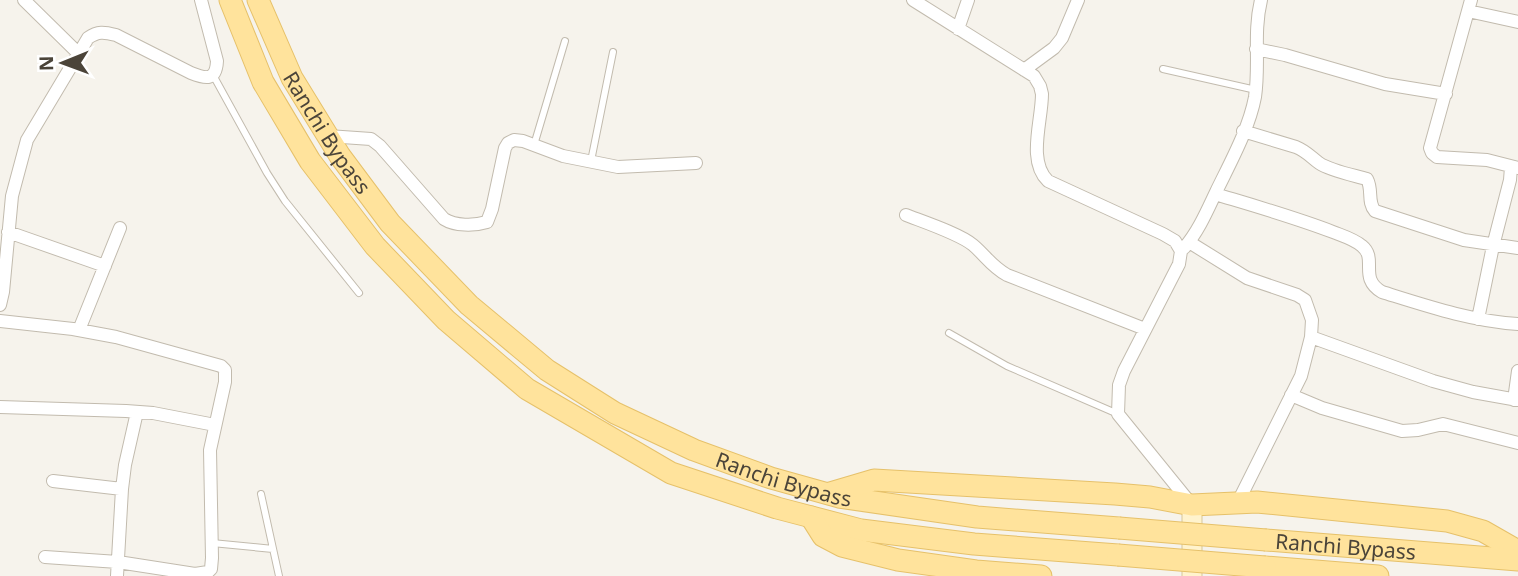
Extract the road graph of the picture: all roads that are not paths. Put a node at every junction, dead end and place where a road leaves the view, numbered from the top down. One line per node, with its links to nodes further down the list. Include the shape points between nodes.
1 (24, 0): 15 (street)
2 (201, 0): 18 (street, via 217,61)
3 (230, 0): 58 (main road, Ranchi Bypass, via 263,82 310,161 375,246 446,320 527,388 671,473)
4 (258, 0): 22 (main road, Ranchi Bypass, via 292,78)
5 (913, 0): 11 (street)
6 (968, 0): 11 (street)
7 (1078, 0): 17 (street, via 1062,38)
8 (1261, 0): 13 (street)
9 (1470, 3): 10 (street); 20 (street)
10 (1518, 22)
11 (958, 29): 17 (street)
12 (565, 41): 23 (lane)
13 (1256, 49): 19 (street); 20 (street, via 1385,84)
14 (613, 52): 24 (lane)
15 (79, 54): 18 (street, via 88,38 103,32 191,74); 30 (street, via 27,140 14,183)
16 (1163, 69): 19 (lane)
17 (1024, 70): 31 (street, via 1034,76 1042,94 1037,155 1042,175)
18 (213, 75): 35 (lane, via 285,201)
19 (1256, 90): 21 (street)
20 (1446, 94): 26 (street, via 1432,153)
21 (1243, 131): 27 (street); 32 (street, via 1304,150 1318,163 1367,179 1375,211)
22 (328, 136): 23 (street, via 371,139 444,219 455,224 487,222 508,143); 55 (main road, Ranchi Bypass, via 390,223 468,305 547,370 615,413 694,450)
23 (534, 145): 24 (street)
24 (590, 162): 25 (street, via 618,167)
25 (696, 163)
26 (1515, 167): 32 (street)
27 (1215, 194): 31 (street); 37 (street, via 1353,240 1367,251 1370,279 1382,292)
28 (906, 215): 40 (street, via 964,239 1007,275)
29 (120, 228): 34 (street)
30 (8, 232): 34 (street); 36 (street)
31 (1185, 246): 40 (street); 43 (street, via 1247,278 1305,300 1312,320)
32 (1493, 246): 33 (street); 37 (street)
33 (1518, 248)
34 (105, 266): 41 (street)
35 (359, 293)
36 (0, 305)
37 (1478, 319): 39 (street)
38 (0, 321): 41 (street)
39 (1518, 324)
40 (1145, 329): 49 (street, via 1119,385)
41 (79, 330): 50 (street, via 221,366 226,375)
42 (949, 333): 49 (lane, via 1007,366)
43 (1311, 337): 45 (street); 46 (street, via 1433,382)
44 (1518, 371): 46 (street)
45 (1291, 395): 51 (street, via 1402,430 1443,424); 56 (street)
46 (1516, 400)
47 (0, 407): 48 (street)
48 (136, 412): 50 (street); 53 (street)
49 (1118, 414): 57 (street)
50 (215, 425): 59 (street, via 209,470)
51 (1518, 443)
52 (54, 481): 53 (street)
53 (122, 489): 64 (street)
54 (261, 494): 60 (lane)
55 (828, 494): 57 (main road, via 874,480 1115,494); 63 (main road, Ranchi Bypass, bridge, via 977,517)
56 (1238, 502): 57 (main road); 61 (main road, via 1447,521 1483,531)
57 (1192, 505): 69 (street)
58 (811, 517): 65 (main road, via 823,536 842,546); 70 (main road, Ranchi Bypass, bridge, via 861,530 974,544)
59 (212, 542): 60 (lane); 64 (street, via 211,569 203,574)
60 (273, 549): 67 (lane)
61 (1518, 551)
62 (45, 557): 64 (street)
63 (1518, 559)
64 (118, 562): 66 (street)
65 (974, 574): 68 (main road)
66 (117, 576)
67 (279, 576)
68 (1041, 576)
69 (1192, 576)
70 (1378, 576)

